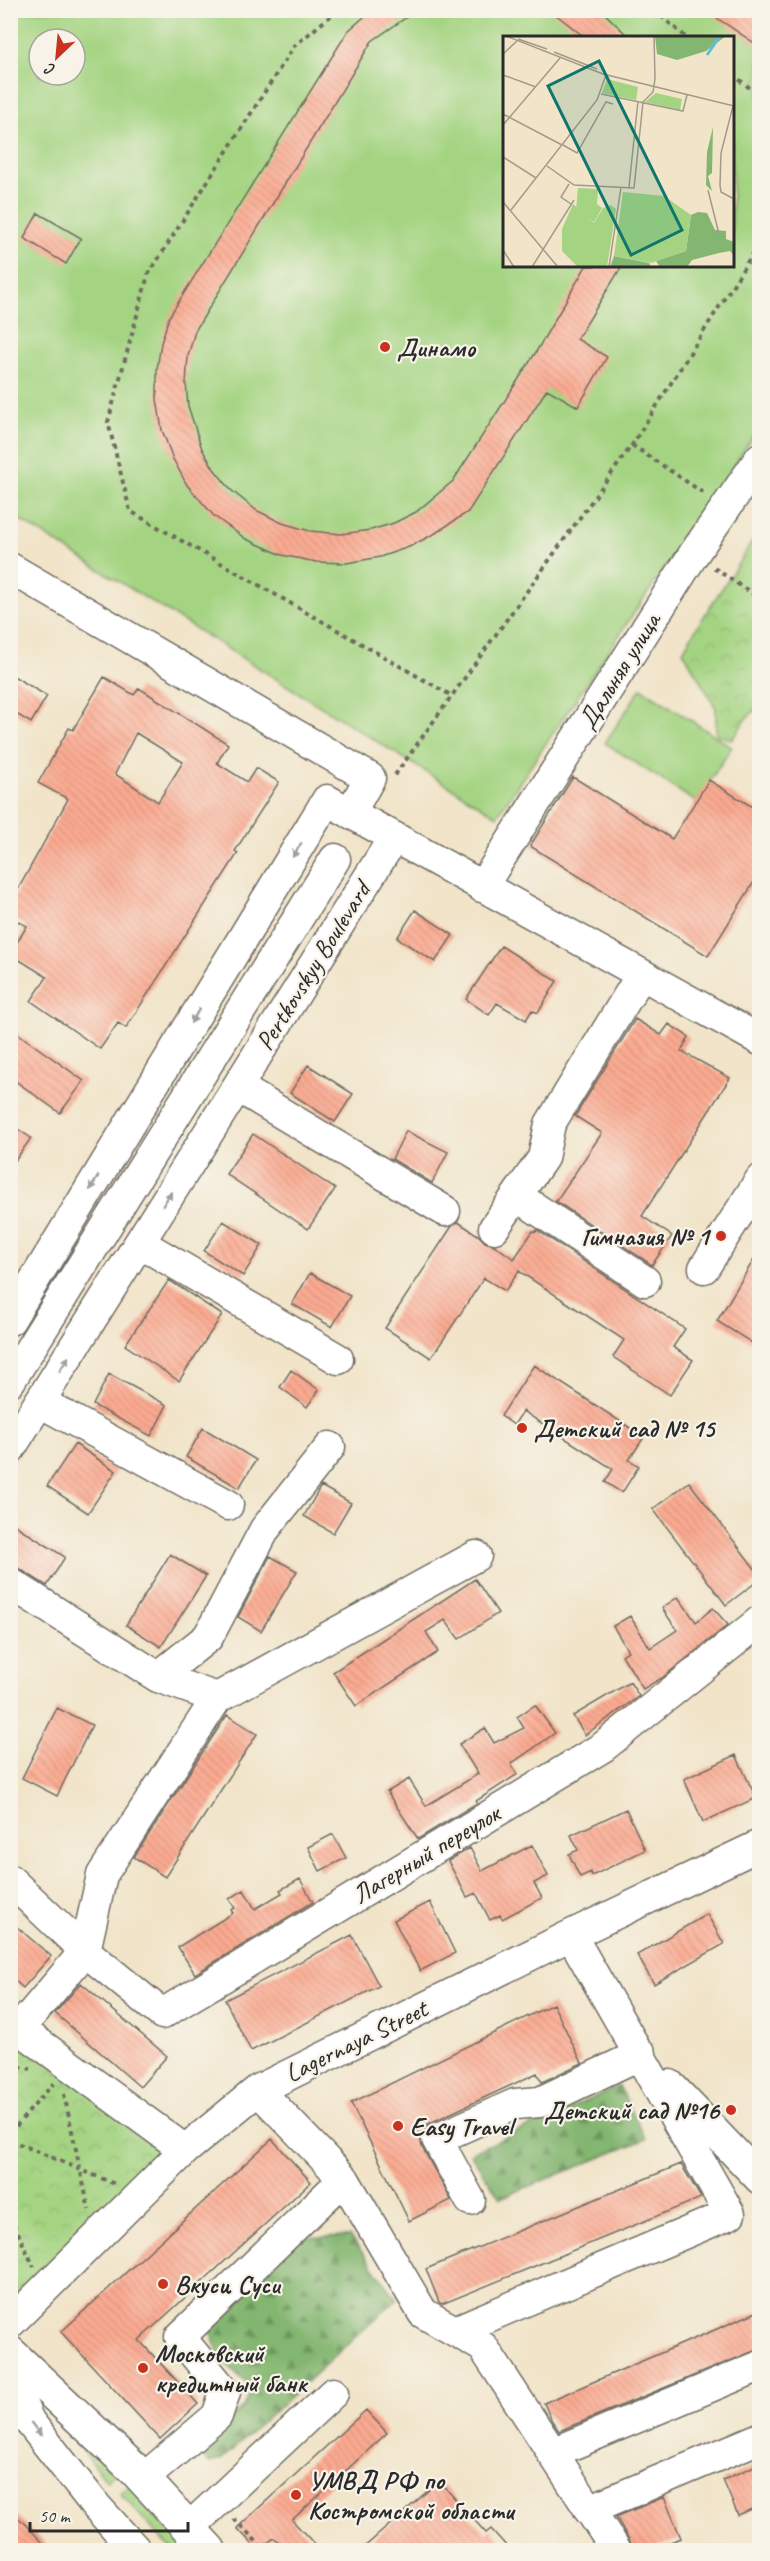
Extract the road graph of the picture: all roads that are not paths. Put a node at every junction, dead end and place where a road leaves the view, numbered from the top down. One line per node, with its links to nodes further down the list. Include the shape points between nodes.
1 (759, 458): 6 (street, Дальняя улица)
2 (10, 568): 3 (street, via 370,778)
3 (338, 806): 4 (street); 17 (street, one-way to 17)
4 (394, 837): 6 (street); 9 (street, Pertkovskyy Boulevard)
5 (335, 859): 19 (street)
6 (482, 887): 7 (street)
7 (641, 975): 8 (street); 11 (street, via 565,1096 550,1124 543,1158)
8 (759, 1040)
9 (238, 1087): 12 (street); 14 (street, Pertkovskyy Boulevard, one-way to 9)
10 (759, 1180): 15 (street)
11 (517, 1196): 13 (street); 16 (street)
12 (445, 1211)
13 (494, 1228)
14 (140, 1243): 18 (street); 20 (street, Pertkovskyy Boulevard, one-way to 14)
15 (704, 1268)
16 (645, 1281)
17 (10, 1320)
18 (338, 1359)
19 (10, 1381)
20 (40, 1402): 22 (street, Pertkovskyy Boulevard); 23 (street)
21 (330, 1447): 27 (street, via 265,1529 208,1637)
22 (10, 1449)
23 (228, 1505)
24 (476, 1556): 28 (street)
25 (10, 1583): 27 (street)
26 (759, 1621): 32 (street, Лагерный переулок, via 603,1747 162,2014)
27 (158, 1677): 28 (street)
28 (217, 1698): 32 (street, via 102,1875)
29 (759, 1845): 31 (street, Lagernaya Street)
30 (10, 1880): 32 (street)
31 (571, 1935): 34 (street); 35 (street, Lagernaya Street)
32 (85, 1951): 33 (street)
33 (15, 2025): 36 (street)
34 (643, 2059): 38 (street); 39 (street, via 540,2103 514,2104 437,2139); 41 (street, via 730,2214)
35 (258, 2090): 36 (street, Lagernaya Street); 37 (street)
36 (186, 2150): 40 (street, Lagernaya Street)
37 (344, 2179): 41 (street, via 423,2313); 48 (street, via 180,2337 225,2392 217,2416)
38 (759, 2179)
39 (470, 2200)
40 (10, 2322)
41 (455, 2331): 47 (street, via 483,2347)
42 (10, 2353): 48 (main road)
43 (759, 2366): 47 (street)
44 (10, 2377): 51 (street, one-way to 51, via 29,2421)
45 (333, 2393): 50 (street)
46 (759, 2438): 49 (street)
47 (552, 2453): 49 (street)
48 (143, 2480): 50 (main road)
49 (589, 2510): 52 (street)
50 (199, 2539)
51 (136, 2550)
52 (616, 2550)

